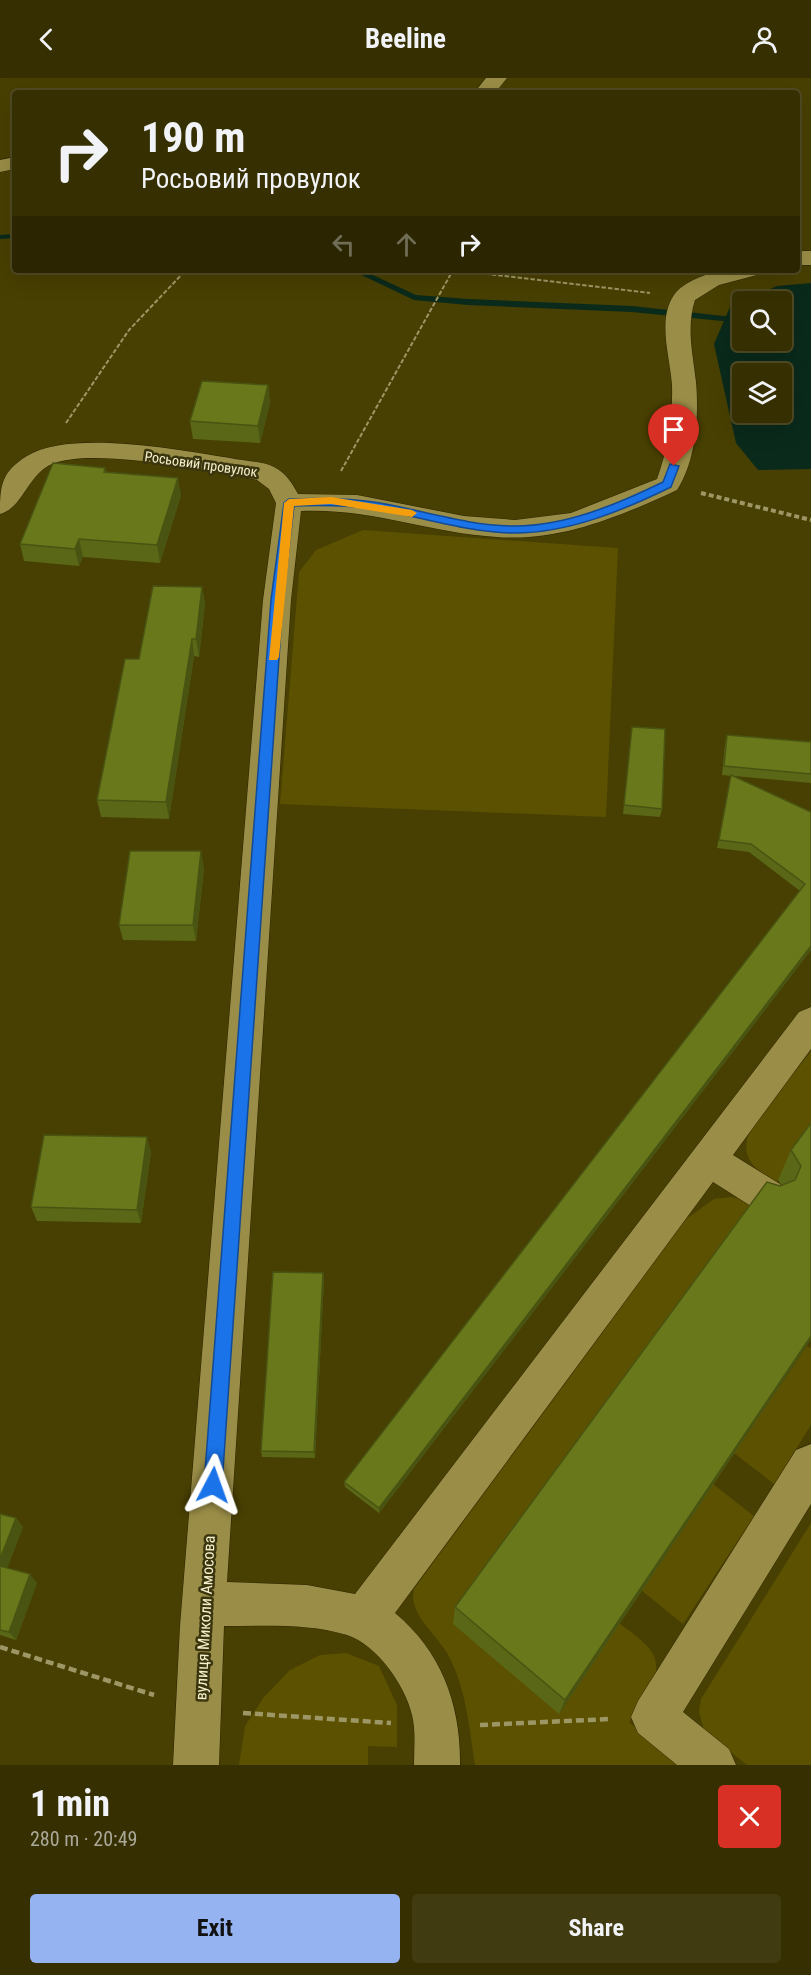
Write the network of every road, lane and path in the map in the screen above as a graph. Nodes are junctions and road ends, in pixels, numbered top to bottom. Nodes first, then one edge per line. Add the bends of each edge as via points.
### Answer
1 (497, 78) edge
2 (487, 90) edge
3 (183, 273) edge
4 (451, 273) edge
5 (472, 273) edge
6 (738, 273) edge
7 (681, 306) junction
8 (35, 463) junction
9 (668, 484) junction
10 (325, 501) junction
11 (289, 503) junction
12 (0, 505) edge
13 (811, 520) edge
14 (811, 1022) edge
15 (708, 1159) junction
16 (767, 1196) edge
17 (811, 1465) edge
18 (204, 1604) junction
19 (363, 1620) junction
20 (0, 1647) edge
21 (199, 1709) junction
22 (196, 1765) edge
23 (437, 1765) edge
24 (713, 1765) edge

1 - 2 street
3 - 8 path via 129,330
4 - 10 path
5 - 7 path
6 - 7 street via 711,280
7 - 9 street via 681,448
8 - 11 street, Росьовий провулок via 66,450 234,467 265,473 280,484
8 - 12 street
9 - 10 street via 567,523 515,530
9 - 13 path
10 - 11 street
11 - 18 street, вулиця Миколи Амосова via 277,600
14 - 15 street
15 - 16 street
15 - 19 street
17 - 24 street via 654,1717
18 - 19 street via 326,1610
18 - 21 street, вулиця Миколи Амосова
19 - 23 street via 394,1643 419,1673 438,1727
20 - 21 path
21 - 22 street, вулиця Миколи Амосова

